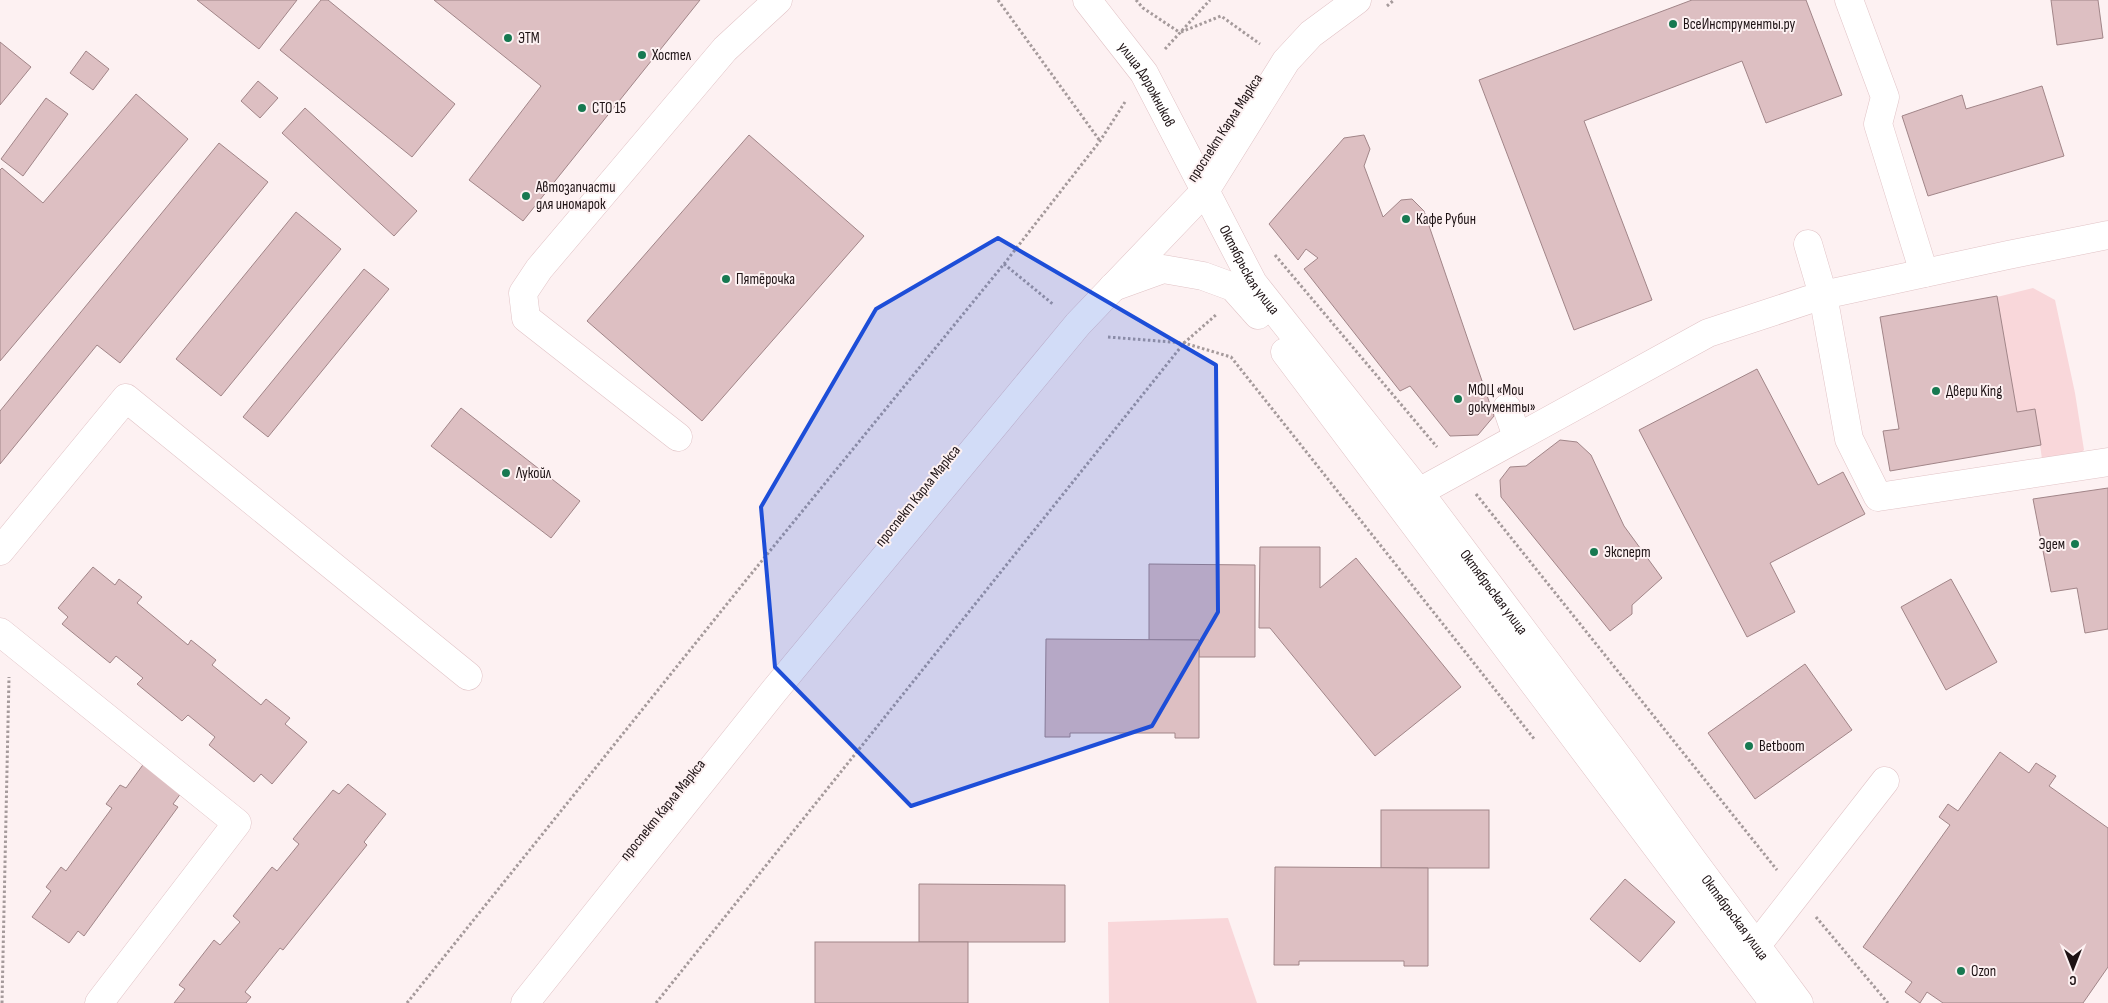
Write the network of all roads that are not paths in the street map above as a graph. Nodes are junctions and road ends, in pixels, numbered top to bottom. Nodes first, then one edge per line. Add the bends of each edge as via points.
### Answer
1 (778, 0) edge
2 (1087, 0) edge
3 (1336, 0) edge
4 (1357, 0) edge
5 (1849, 0) edge
6 (1201, 184) junction
7 (2108, 235) edge
8 (1808, 244) dead end
9 (1924, 273) junction
10 (1113, 287) junction
11 (1246, 288) junction
12 (1823, 295) junction
13 (1507, 408) dead end
14 (678, 437) dead end
15 (1517, 437) junction
16 (2108, 462) edge
17 (1419, 492) junction
18 (0, 550) edge
19 (5, 635) edge
20 (468, 676) dead end
21 (1885, 781) dead end
22 (1756, 944) junction
23 (99, 1003) edge
24 (509, 1003) edge
25 (525, 1003) edge
26 (1774, 1003) edge
27 (1799, 1003) edge

1 - 14 main road via 725,49 539,269 523,293 526,318
2 - 6 main road, улица Дорожников via 1144,73
3 - 6 main road, проспект Карла Маркса via 1274,54
4 - 6 main road via 1311,34 1286,61
5 - 9 main road via 1884,97 1878,124
6 - 10 main road
6 - 11 main road, Октябрьская улица
6 - 24 main road, проспект Карла Маркса via 1066,316
7 - 9 main road
8 - 12 main road
9 - 12 main road
10 - 11 main road via 1163,269
10 - 25 main road via 1078,324 786,676
11 - 17 main road, Октябрьская улица
11 - 26 main road
12 - 15 main road via 1708,334
12 - 16 main road via 1849,438 1878,497
13 - 15 main road
15 - 17 main road
17 - 22 main road, Октябрьская улица
18 - 20 main road via 126,398
19 - 23 main road via 237,823
21 - 22 main road
22 - 27 main road, Октябрьская улица

